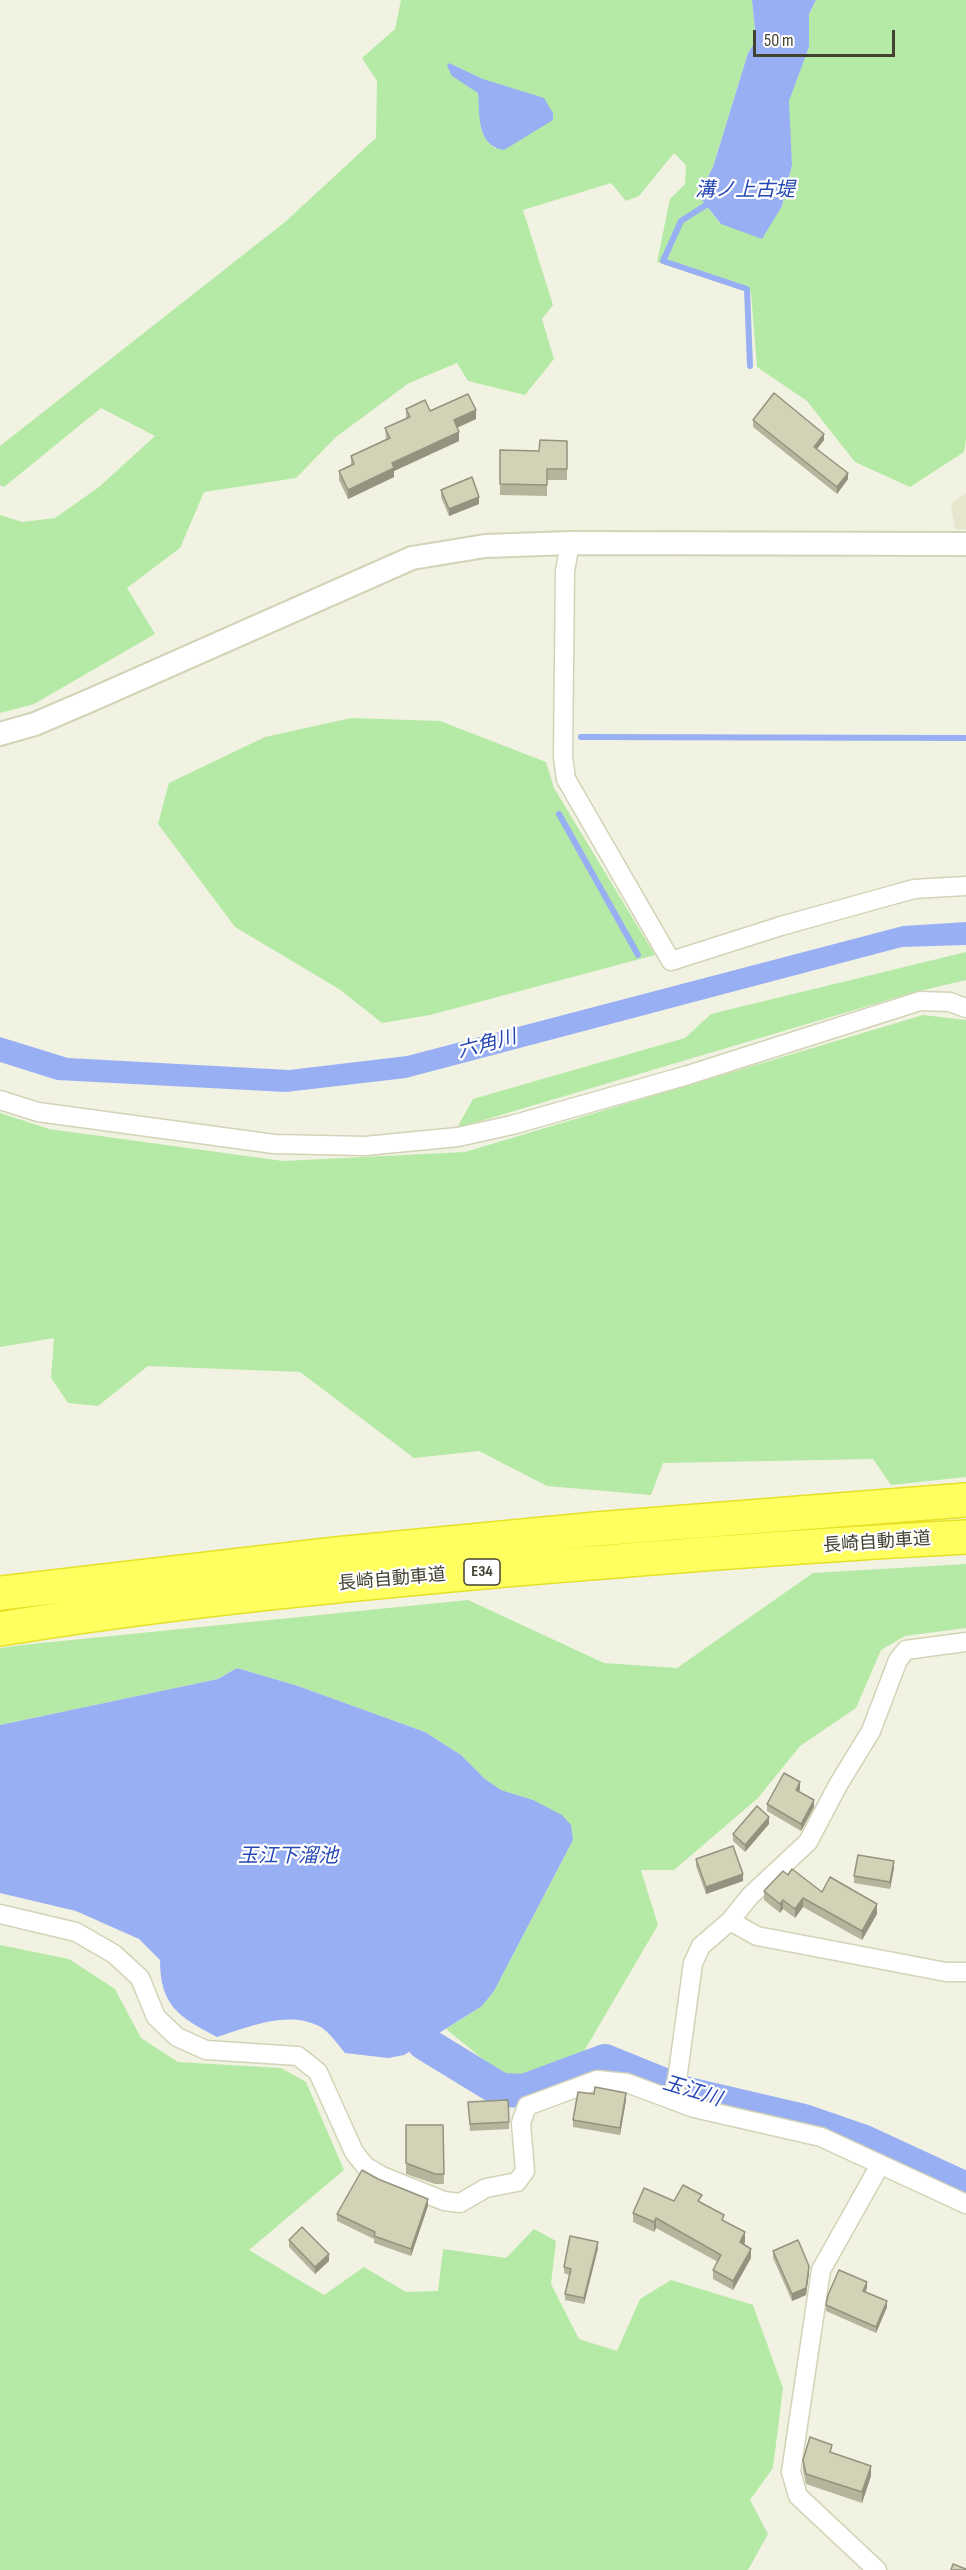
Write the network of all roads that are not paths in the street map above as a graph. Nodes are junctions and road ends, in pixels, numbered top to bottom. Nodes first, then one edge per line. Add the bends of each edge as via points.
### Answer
1 (570, 543) junction
2 (966, 544) edge
3 (0, 734) edge
4 (966, 886) edge
5 (966, 1008) edge
6 (0, 1100) edge
7 (966, 1500) edge
8 (966, 1537) edge
9 (0, 1593) edge
10 (0, 1629) edge
11 (966, 1642) edge
12 (0, 1914) edge
13 (730, 1921) junction
14 (966, 1972) edge
15 (672, 2099) junction
16 (880, 2165) junction
17 (966, 2204) edge
18 (878, 2570) edge

1 - 2 street
1 - 3 street via 485,546 412,558 35,724
1 - 4 street via 565,571 566,779 671,961 914,889
5 - 6 street via 950,1002 920,1001 512,1125 458,1137 365,1146 274,1144 38,1112
7 - 9 highway, 長崎自動車道 / E34 via 418,1546
8 - 10 highway, 長崎自動車道 / E34 via 598,1562 339,1585
11 - 13 street via 906,1650 898,1660 871,1731 808,1842 750,1896
12 - 15 street via 76,1932 114,1954 140,1978 156,2017 177,2037 206,2050 298,2056 318,2072 354,2152 365,2166 444,2201 460,2203 486,2188 517,2182 525,2171 521,2123 527,2106 597,2080 627,2083
13 - 14 street via 757,1936 946,1972
13 - 15 street via 701,1946 693,1963
15 - 16 street via 694,2108 821,2138
16 - 17 street
16 - 18 street via 821,2270 791,2472 798,2496

